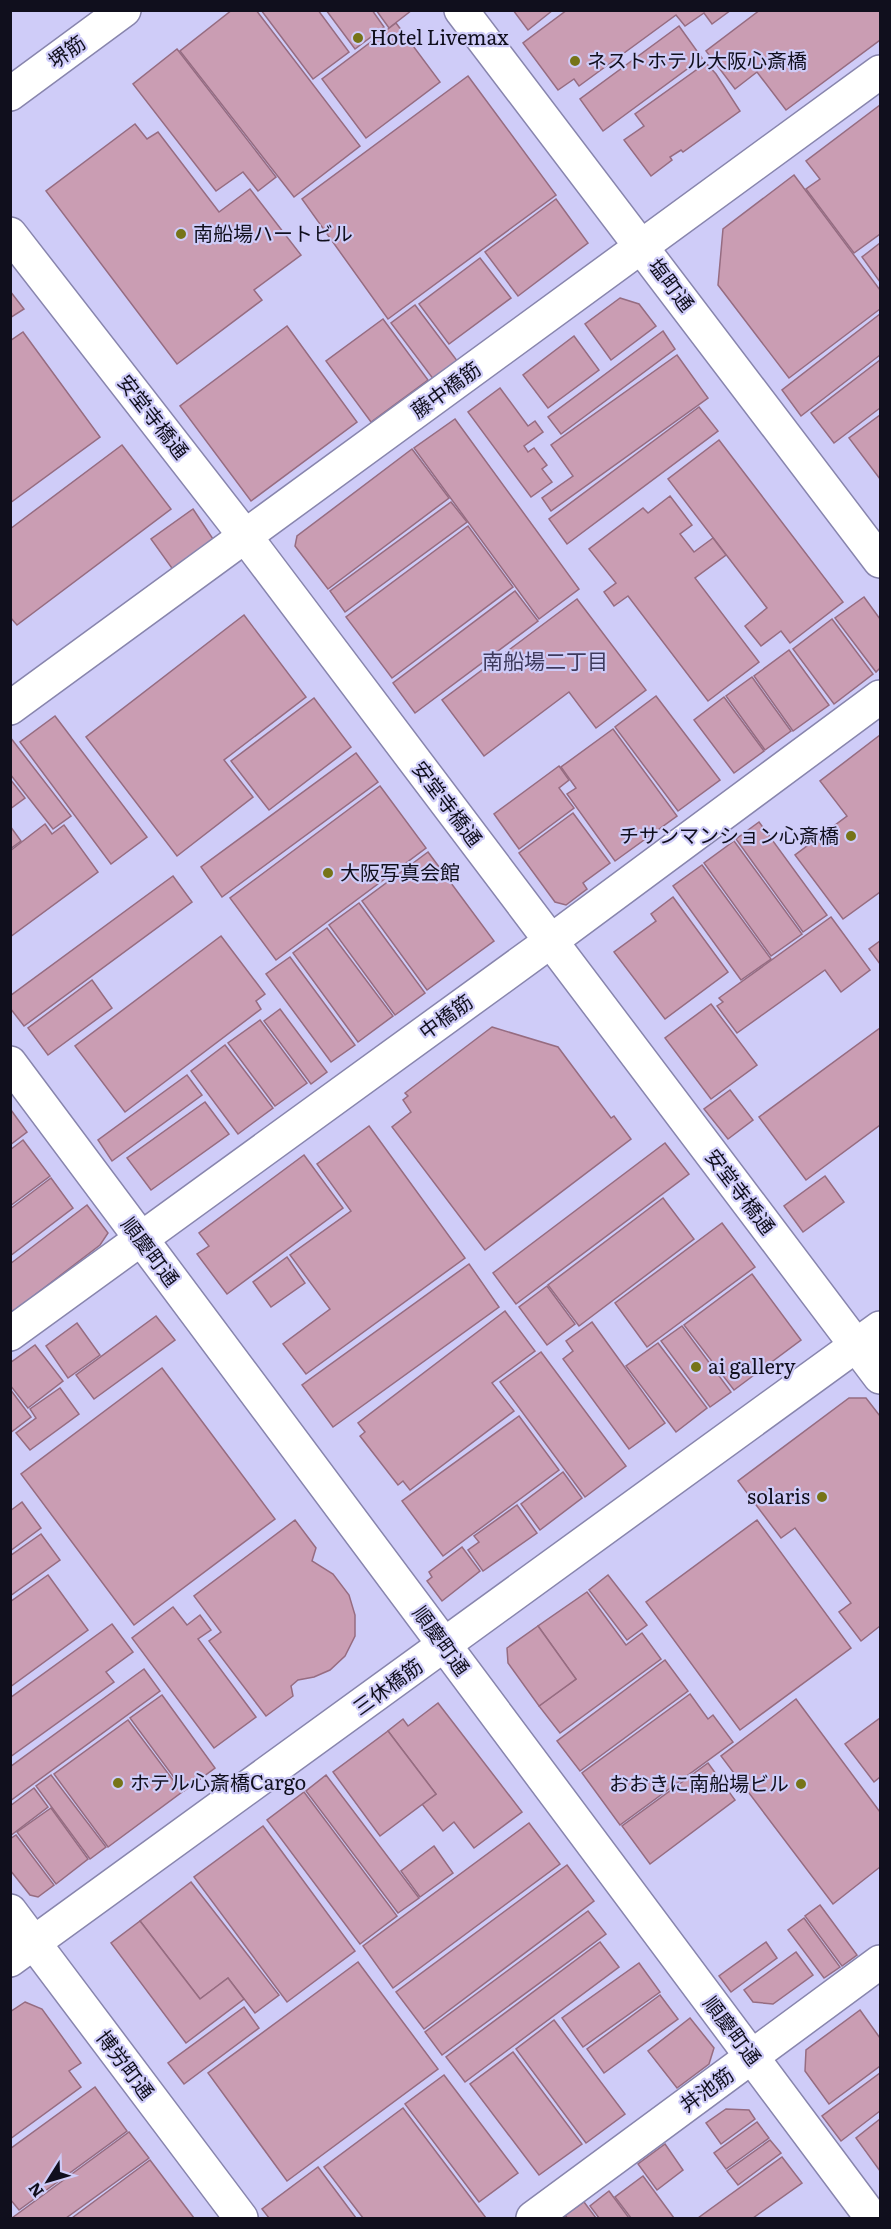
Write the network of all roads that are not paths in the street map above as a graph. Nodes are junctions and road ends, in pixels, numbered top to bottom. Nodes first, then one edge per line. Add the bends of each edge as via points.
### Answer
1 (124, 10) edge
2 (461, 10) edge
3 (880, 72) edge
4 (10, 94) edge
5 (10, 234) edge
6 (642, 247) junction
7 (245, 536) junction
8 (880, 561) edge
9 (880, 697) edge
10 (10, 708) edge
11 (551, 941) junction
12 (10, 1063) edge
13 (140, 1239) junction
14 (10, 1334) edge
15 (868, 1337) edge
16 (880, 1377) edge
17 (444, 1646) junction
18 (10, 1911) edge
19 (22, 1952) edge
20 (880, 1962) edge
21 (751, 2057) junction
22 (241, 2218) edge
23 (533, 2218) edge
24 (872, 2218) edge

1 - 4 street, 堺筋
2 - 6 street, 塩町通
3 - 6 street, 藤中橋筋
5 - 7 street, 安堂寺橋通
6 - 7 street, 藤中橋筋
6 - 8 street, 塩町通
7 - 10 street, 藤中橋筋
7 - 11 street, 安堂寺橋通
9 - 11 street, 中橋筋
11 - 13 street, 中橋筋
11 - 15 street, 安堂寺橋通
12 - 13 street, 順慶町通
13 - 14 street, 中橋筋
13 - 17 street, 順慶町通
15 - 16 street, 安堂寺橋通
15 - 17 street, 三休橋筋
17 - 19 street, 三休橋筋
17 - 21 street, 順慶町通
18 - 19 street, 博労町通
19 - 22 street, 博労町通
20 - 21 street, 丼池筋
21 - 23 street, 丼池筋
21 - 24 street, 順慶町通

